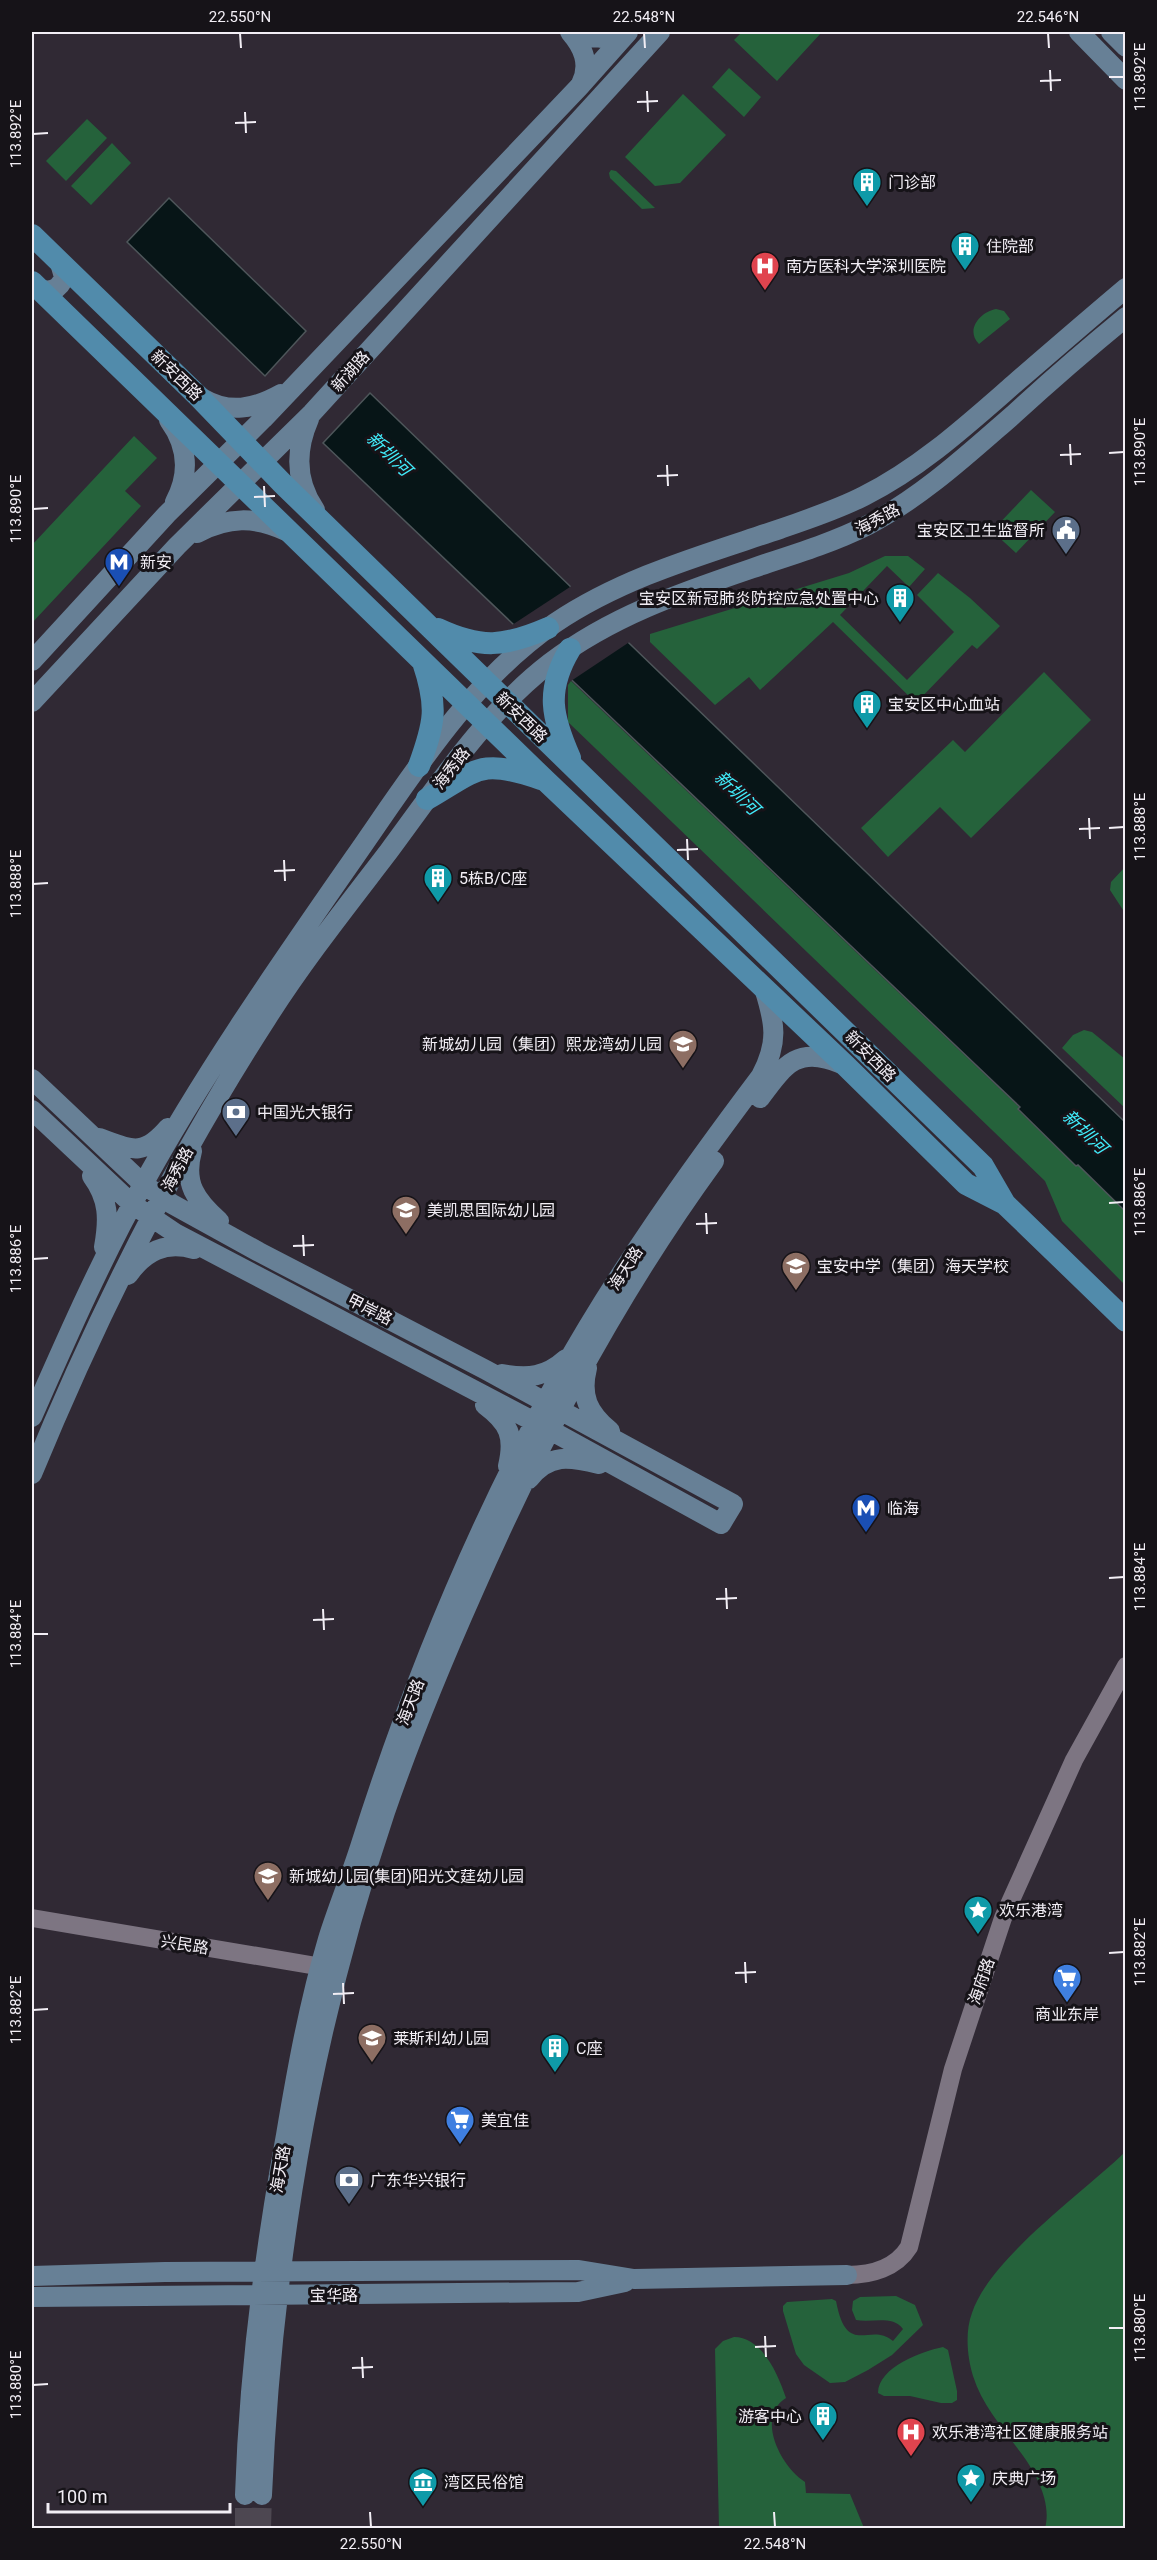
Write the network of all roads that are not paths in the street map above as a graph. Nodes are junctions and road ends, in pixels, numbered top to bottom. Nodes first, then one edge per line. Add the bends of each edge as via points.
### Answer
1 (571, 32) edge
2 (626, 32) edge
3 (660, 32) edge
4 (1079, 32) edge
5 (1111, 32) edge
6 (1125, 47) edge
7 (1125, 80) edge
8 (579, 87) junction
9 (32, 235) edge
10 (60, 263) junction
11 (35, 285) edge
12 (1125, 288) edge
13 (1125, 317) edge
14 (294, 386) junction
15 (198, 396) junction
16 (156, 404) junction
17 (312, 413) junction
18 (241, 440) junction
19 (262, 462) junction
20 (217, 463) junction
21 (239, 484) junction
22 (167, 513) junction
23 (323, 522) junction
24 (288, 532) junction
25 (177, 546) junction
26 (427, 624) junction
27 (548, 628) joint
28 (527, 640) junction
29 (570, 650) joint
30 (421, 657) junction
31 (32, 661) edge
32 (555, 666) junction
33 (486, 682) junction
34 (32, 702) edge
35 (506, 702) junction
36 (468, 704) junction
37 (487, 722) junction
38 (419, 766) junction
39 (575, 768) junction
40 (546, 781) junction
41 (427, 800) junction
42 (764, 988) junction
43 (846, 1066) junction
44 (32, 1079) edge
45 (190, 1103) junction
46 (32, 1110) edge
47 (200, 1126) junction
48 (90, 1135) junction
49 (960, 1144) junction
50 (75, 1152) junction
51 (943, 1161) junction
52 (143, 1184) junction
53 (162, 1197) junction
54 (132, 1204) junction
55 (1005, 1204) junction
56 (151, 1218) junction
57 (259, 1252) junction
58 (218, 1256) junction
59 (100, 1270) junction
60 (110, 1299) junction
61 (1125, 1321) edge
62 (597, 1341) junction
63 (574, 1351) junction
64 (486, 1370) junction
65 (444, 1374) junction
66 (553, 1407) junction
67 (32, 1417) edge
68 (543, 1426) junction
69 (630, 1448) junction
70 (622, 1469) junction
71 (32, 1474) edge
72 (507, 1494) junction
73 (1125, 1665) edge
74 (32, 1918) edge
75 (330, 1968) junction
76 (273, 2272) junction
77 (32, 2276) edge
78 (847, 2276) joint
79 (634, 2279) junction
80 (270, 2295) junction
81 (32, 2297) edge
82 (254, 2495) tunnel mouth

1 - 2 main road via 597,38
1 - 8 main road via 582,47 586,62
2 - 8 main road, 新湖路
3 - 17 main road, 新湖路
4 - 7 main road
5 - 6 main road
8 - 14 main road, 新湖路
9 - 10 main road, 新安西路
10 - 11 main road via 64,277 59,287 49,291
10 - 15 main road, 新安西路
11 - 16 main road, 新安西路
12 - 27 main road, 海秀路 via 969,424 886,484 819,515 666,567 606,592
13 - 29 main road, 海秀路 via 950,471 901,506 826,544 628,615
14 - 15 main road via 268,401 242,408 220,407
14 - 18 main road, 新湖路
15 - 18 main road, 新安西路
16 - 20 main road, 新安西路
16 - 22 main road via 176,429 185,453 182,487
17 - 19 main road, 新湖路
17 - 23 main road via 300,443 298,468 304,492
18 - 19 main road, 新安西路
18 - 20 main road, 新湖路
19 - 21 main road, 新湖路
19 - 23 main road, 新安西路
20 - 21 main road, 新安西路
20 - 22 main road, 新湖路
21 - 24 main road, 新安西路
21 - 25 main road, 新湖路
22 - 31 main road, 新湖路
23 - 26 main road, 新安西路
24 - 25 main road via 267,523 236,519 210,526
24 - 30 main road, 新安西路
25 - 34 main road, 新湖路
26 - 28 main road via 480,644
26 - 33 main road, 新安西路
27 - 28 main road
28 - 33 main road, 海秀路
29 - 32 main road
30 - 36 main road, 新安西路
30 - 38 main road via 434,715
32 - 35 main road, 海秀路
32 - 39 main road via 553,714
33 - 35 main road, 新安西路
33 - 36 main road, 海秀路
35 - 37 main road, 海秀路
35 - 39 main road, 新安西路
36 - 37 main road, 新安西路
36 - 38 main road, 海秀路
37 - 40 main road, 新安西路
37 - 41 main road, 海秀路
38 - 45 main road, 海秀路 via 252,1006
39 - 49 main road, 新安西路
40 - 41 main road via 515,770 488,768 463,776
40 - 42 main road, 新安西路
41 - 47 main road, 海秀路 via 268,1016
42 - 43 main road, 新安西路
42 - 63 main road, 海天路 via 774,1022 775,1039 769,1061 638,1247
43 - 51 main road, 新安西路
43 - 62 main road, 海天路 via 808,1056 784,1067 698,1183
44 - 48 main road, 甲岸路
45 - 48 main road via 158,1140 146,1147 123,1147
45 - 52 main road, 海秀路
46 - 50 main road, 甲岸路
47 - 53 main road, 海秀路
47 - 57 main road via 188,1169 194,1196
48 - 52 main road, 甲岸路
49 - 51 main road
49 - 55 main road, 新安西路 via 983,1166
50 - 54 main road, 甲岸路
50 - 59 main road via 97,1183 108,1210
51 - 55 main road, 新安西路 via 966,1184
52 - 53 main road, 甲岸路
52 - 54 main road, 海秀路
53 - 56 main road, 海秀路
53 - 57 main road, 甲岸路
54 - 56 main road, 甲岸路
54 - 59 main road, 海秀路
55 - 61 main road, 新安西路
56 - 58 main road, 甲岸路
56 - 60 main road, 海秀路
57 - 64 main road, 甲岸路
58 - 60 main road via 176,1245 156,1249 130,1272
58 - 65 main road, 甲岸路
59 - 67 main road, 海秀路
60 - 71 main road, 海秀路
62 - 66 main road, 海天路
62 - 69 main road via 586,1369 585,1400 599,1422
63 - 64 main road via 553,1370 541,1375 516,1377
63 - 66 main road, 海天路
64 - 66 main road, 甲岸路
65 - 68 main road, 甲岸路
65 - 72 main road via 496,1413 510,1433
66 - 68 main road, 海天路
66 - 69 main road, 甲岸路
68 - 70 main road, 甲岸路
68 - 72 main road, 海天路
69 - 70 main road, 甲岸路 via 733,1504 721,1524
70 - 72 main road via 563,1458 538,1467
72 - 75 main road, 海天路 via 438,1629 406,1709 328,1940
73 - 78 street, 海府路 via 1074,1760 1003,1918 953,2069 909,2247 889,2266
74 - 75 street, 兴民路
75 - 76 main road, 海天路 via 289,2116
76 - 77 main road, 宝华路
76 - 79 main road, 宝华路 via 579,2270
76 - 80 main road, 海天路
78 - 79 main road, 宝华路
79 - 80 main road, 宝华路 via 578,2292
80 - 81 main road, 宝华路
80 - 82 main road, 海天路 via 249,2398

